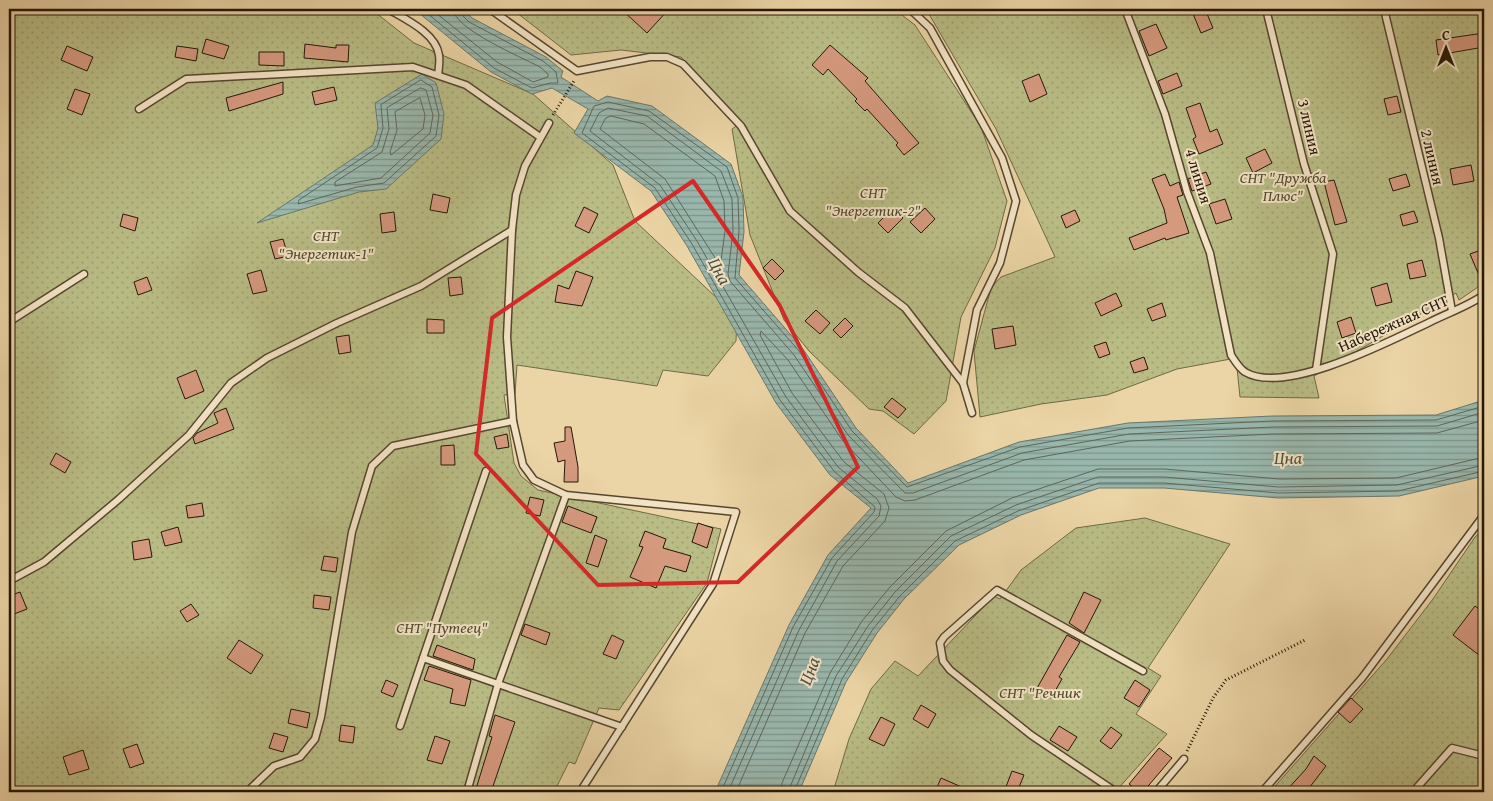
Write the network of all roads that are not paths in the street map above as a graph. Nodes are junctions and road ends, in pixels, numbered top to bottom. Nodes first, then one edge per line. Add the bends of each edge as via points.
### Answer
1 (388, 9) edge
2 (490, 9) edge
3 (910, 9) edge
4 (1125, 9) edge
5 (1266, 9) edge
6 (1384, 9) edge
7 (438, 75) junction
8 (139, 109) dead end
9 (549, 123) road end
10 (540, 136) junction
11 (512, 230) junction
12 (84, 274) dead end
13 (1484, 294) edge
14 (1452, 311) junction
15 (9, 322) edge
16 (1231, 355) joint
17 (1316, 370) junction
18 (963, 383) junction
19 (972, 413) dead end
20 (513, 421) junction
21 (486, 471) dead end
22 (566, 495) junction
23 (1484, 515) edge
24 (9, 581) edge
25 (423, 658) junction
26 (1143, 671) dead end
27 (498, 684) junction
28 (400, 726) dead end
29 (622, 727) junction
30 (1484, 756) edge
31 (1184, 759) road end
32 (247, 792) edge
33 (468, 792) edge
34 (580, 792) edge
35 (1116, 792) edge
36 (1156, 792) edge
37 (1262, 792) edge
38 (1413, 792) edge

1 - 7 lane via 423,31 433,42 439,54
2 - 18 lane via 576,71 650,57 667,57 683,64 741,126 790,211 858,272 905,308
3 - 18 lane via 930,28 1002,158 1016,201 1000,263 978,310
4 - 16 lane, 4 линия via 1165,114 1187,192 1210,253
5 - 17 lane, 3 линия via 1304,164 1332,254
6 - 14 lane, 2 линия via 1439,238
7 - 8 lane via 413,67 186,79
7 - 10 lane via 466,85
9 - 10 lane
10 - 11 lane via 522,173
11 - 20 lane via 506,336
11 - 24 lane via 421,286 336,323 268,358 231,382 189,435 119,499 44,562
12 - 15 lane
13 - 14 lane, Набережная СНТ
14 - 17 lane, Набережная СНТ via 1360,356
16 - 17 lane, Набережная СНТ via 1246,373 1270,378
18 - 19 lane
20 - 22 lane via 526,471 541,484
20 - 32 lane via 392,446 372,466 352,532 315,739 300,757 274,766
21 - 25 lane
22 - 27 lane
22 - 29 lane via 736,512 714,584
23 - 37 lane via 1362,678
25 - 27 lane
25 - 28 lane
26 - 35 lane via 997,590 940,643 943,661 950,670 1031,735
27 - 29 lane
27 - 33 lane
29 - 34 lane
30 - 38 lane via 1452,748
31 - 36 lane

